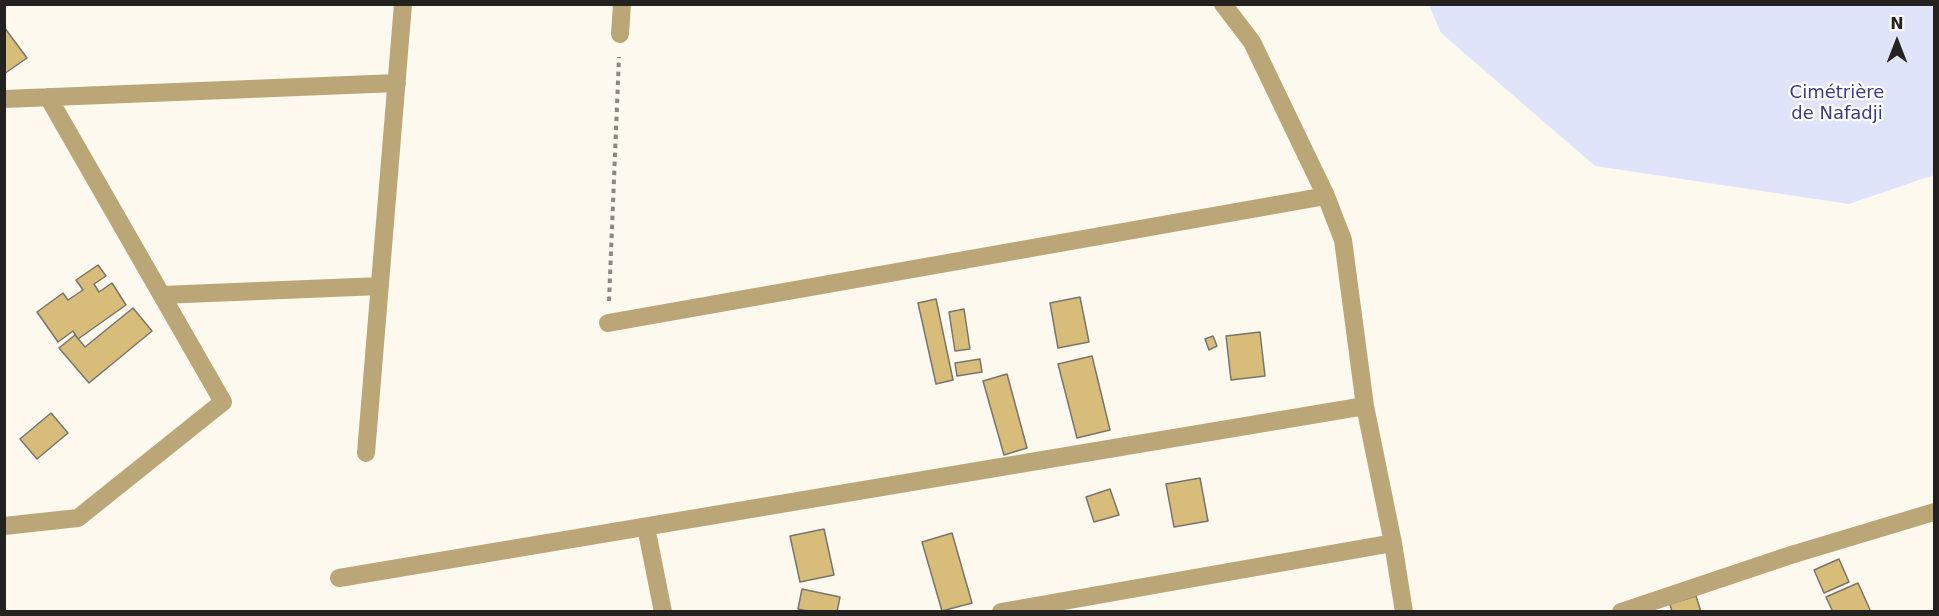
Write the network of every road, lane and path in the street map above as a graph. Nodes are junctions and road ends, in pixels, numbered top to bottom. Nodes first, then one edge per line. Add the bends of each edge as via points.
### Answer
1 (403, 4) edge
2 (622, 4) edge
3 (1222, 4) edge
4 (620, 34) joint
5 (397, 83) junction
6 (48, 98) junction
7 (4, 99) edge
8 (1326, 196) junction
9 (380, 286) junction
10 (162, 295) junction
11 (608, 322) joint
12 (1365, 406) junction
13 (366, 453) dead end
14 (1935, 512) edge
15 (4, 526) edge
16 (646, 527) junction
17 (1393, 543) junction
18 (339, 578) dead end
19 (663, 612) edge
20 (1001, 612) edge
21 (1404, 612) edge
22 (1621, 612) edge

1 - 5 street
2 - 4 street
3 - 8 street via 1252,42
4 - 11 path
5 - 6 street
5 - 9 street
6 - 7 street
6 - 10 street
8 - 11 street
8 - 12 street via 1343,240
9 - 10 street
9 - 13 street
10 - 15 street via 223,402 78,518
12 - 16 street
12 - 17 street
14 - 22 street
16 - 18 street
16 - 19 street
17 - 20 street
17 - 21 street

